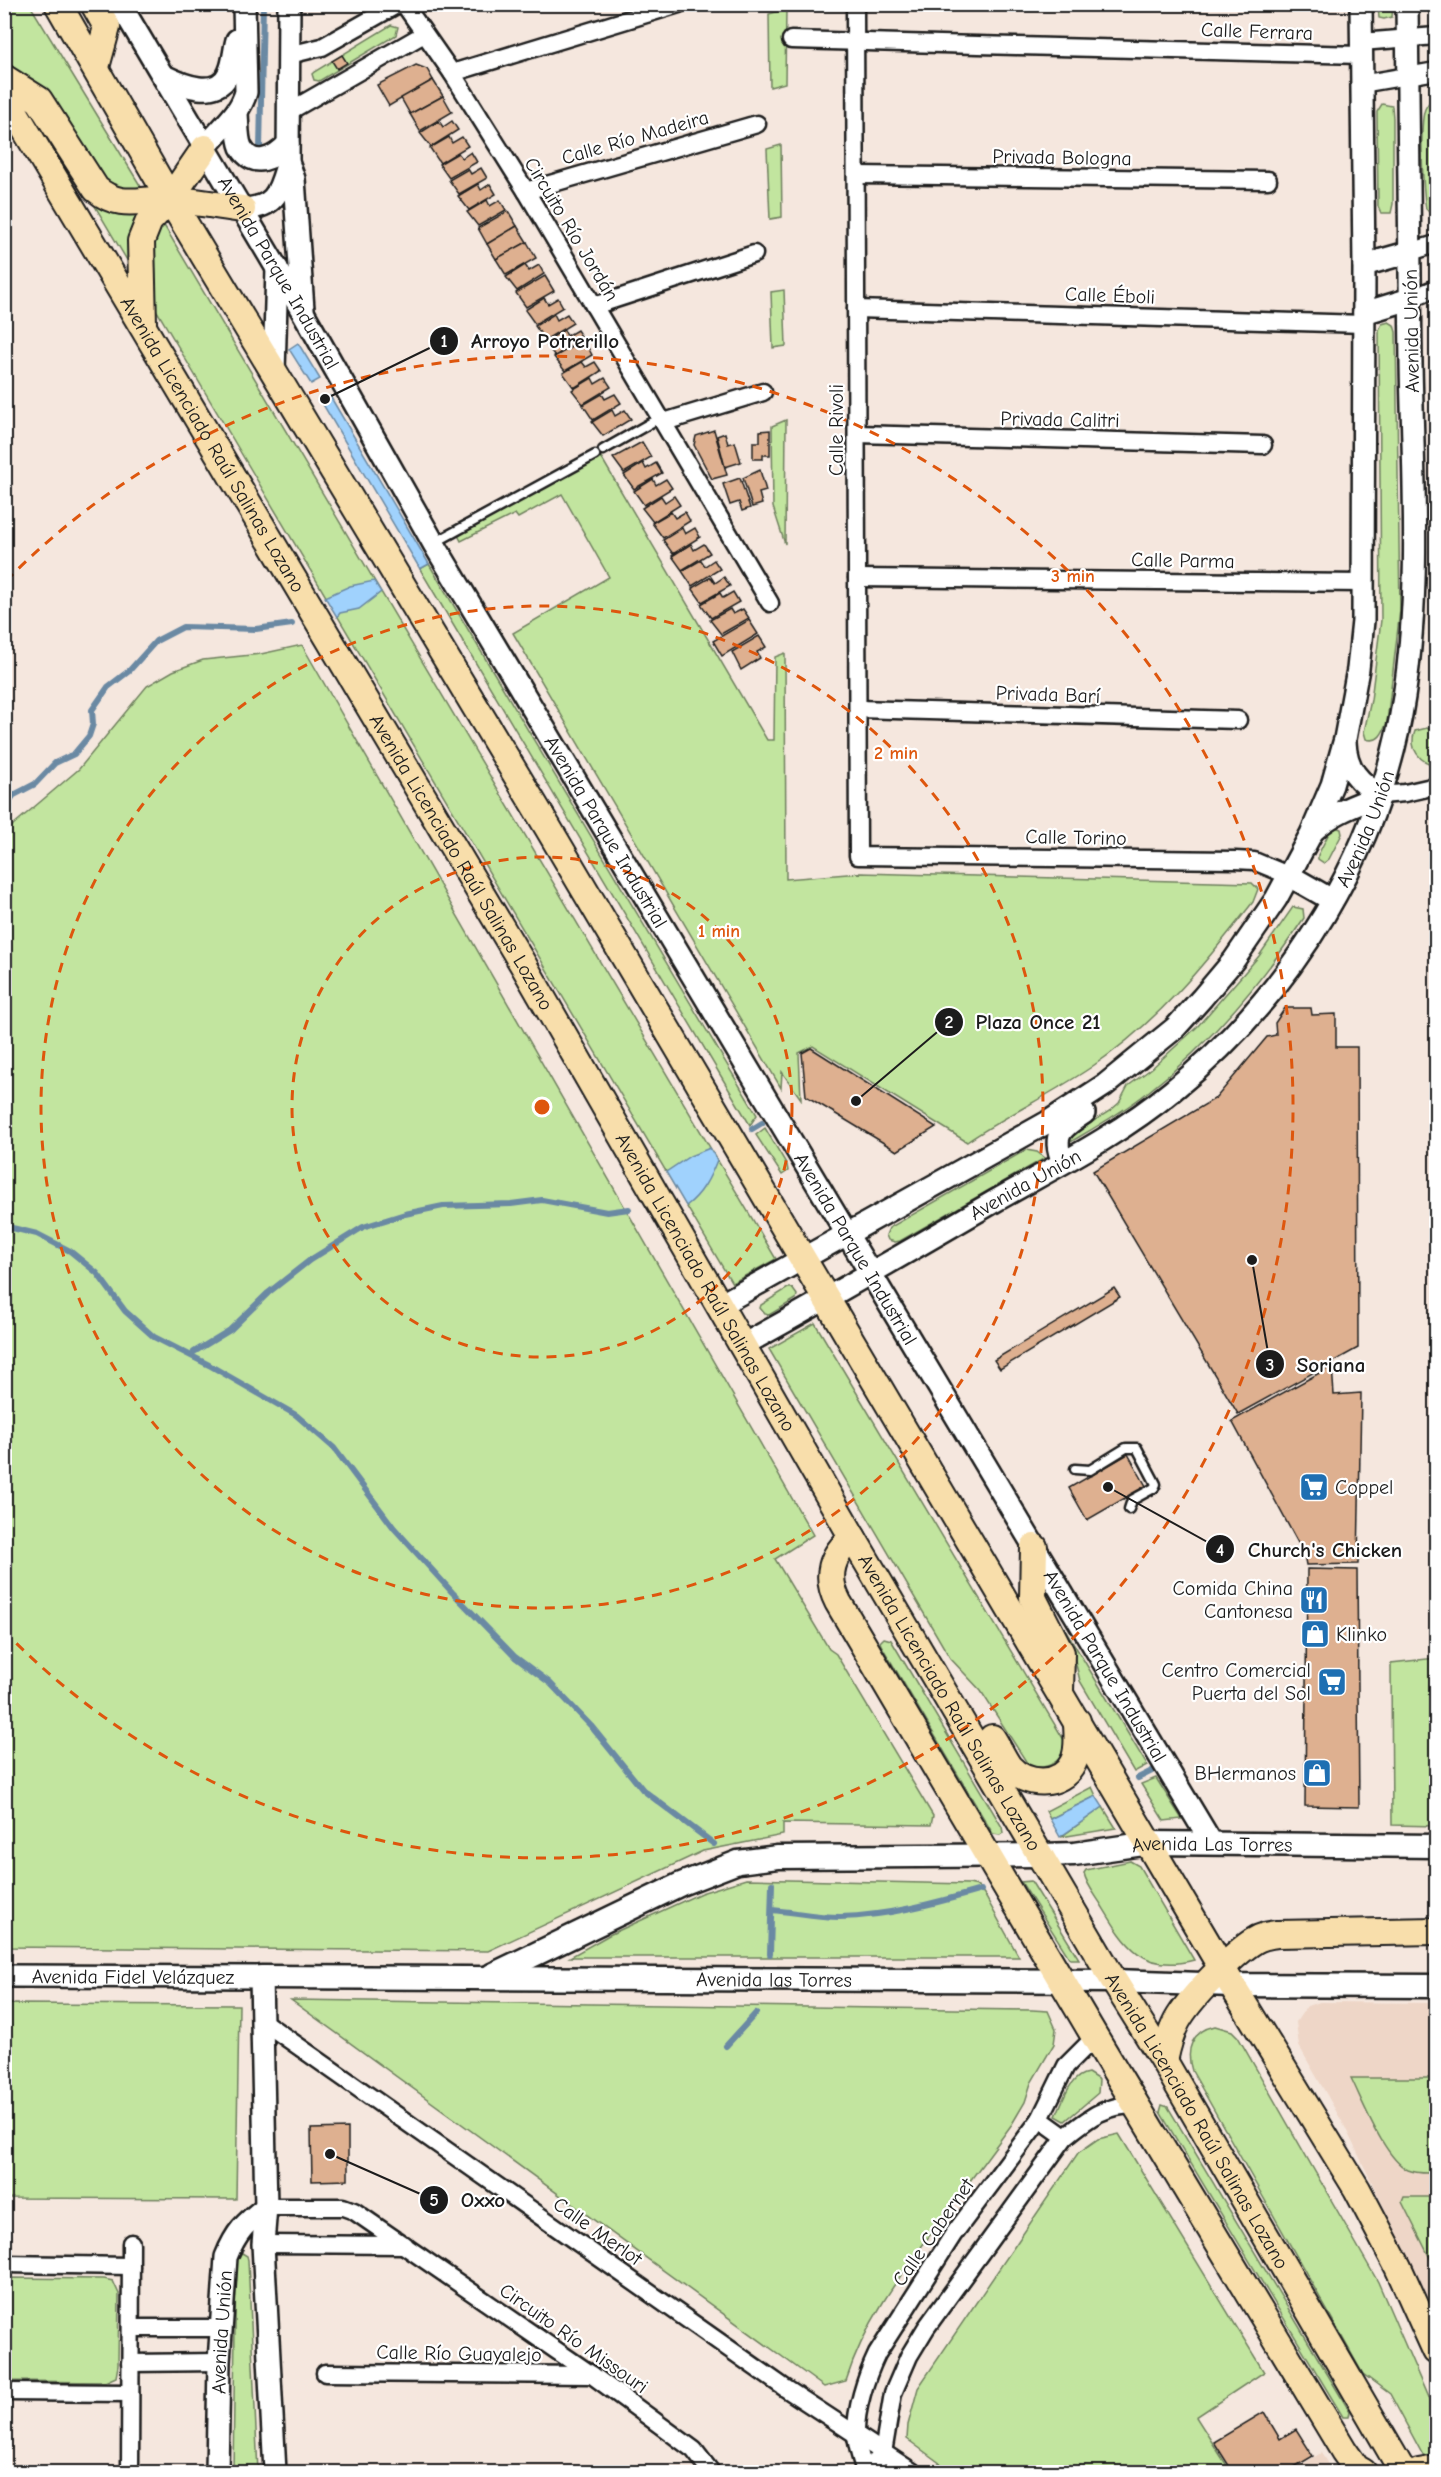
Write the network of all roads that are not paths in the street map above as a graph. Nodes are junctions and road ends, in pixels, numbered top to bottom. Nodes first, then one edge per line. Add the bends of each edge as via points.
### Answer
1 (58, 4) edge
2 (94, 4) edge
3 (120, 4) edge
4 (244, 4) edge
5 (289, 4) edge
6 (398, 4) edge
7 (404, 4) edge
8 (679, 4) edge
9 (855, 4) edge
10 (1361, 4) edge
11 (1407, 4) edge
12 (244, 26) junction
13 (424, 34) junction
14 (1437, 36) edge
15 (1408, 39) junction
16 (792, 40) dead end
17 (855, 41) junction
18 (1361, 49) junction
19 (289, 55) junction
20 (96, 67) junction
21 (1437, 72) edge
22 (452, 73) junction
23 (164, 76) junction
24 (1408, 77) junction
25 (4, 78) edge
26 (1361, 84) junction
27 (4, 94) edge
28 (288, 112) junction
29 (237, 114) junction
30 (756, 124) dead end
31 (205, 148) junction
32 (288, 153) junction
33 (856, 175) junction
34 (1268, 180) dead end
35 (526, 191) junction
36 (170, 199) junction
37 (242, 208) junction
38 (1437, 244) edge
39 (1410, 252) junction
40 (754, 254) dead end
41 (1364, 265) junction
42 (277, 268) junction
43 (1437, 288) edge
44 (1410, 299) junction
45 (594, 306) junction
46 (856, 309) junction
47 (304, 314) junction
48 (1364, 318) junction
49 (144, 329) junction
50 (274, 372) junction
51 (764, 392) dead end
52 (663, 420) junction
53 (857, 434) junction
54 (1263, 445) dead end
55 (603, 450) dead end
56 (595, 455) dead end
57 (434, 544) junction
58 (857, 578) junction
59 (1364, 584) junction
60 (770, 603) dead end
61 (858, 709) junction
62 (1238, 720) dead end
63 (1345, 740) junction
64 (1437, 786) edge
65 (1381, 795) junction
66 (1311, 834) junction
67 (858, 856) joint
68 (1290, 876) junction
69 (1332, 900) junction
70 (1105, 1085) junction
71 (1005, 1146) junction
72 (1063, 1162) junction
73 (847, 1235) junction
74 (805, 1259) junction
75 (870, 1273) junction
76 (828, 1298) junction
77 (718, 1306) junction
78 (741, 1346) junction
79 (1075, 1469) dead end
80 (1129, 1509) dead end
81 (853, 1538) junction
82 (1034, 1547) junction
83 (923, 1656) junction
84 (1060, 1691) junction
85 (1077, 1720) junction
86 (1211, 1842) junction
87 (1150, 1843) junction
88 (1437, 1846) edge
89 (1042, 1855) junction
90 (987, 1856) junction
91 (1437, 1931) edge
92 (1225, 1973) junction
93 (4, 1976) edge
94 (261, 1977) junction
95 (487, 1978) junction
96 (1062, 1981) junction
97 (1114, 1981) junction
98 (1259, 1985) junction
99 (1437, 1986) edge
100 (261, 2020) junction
101 (1095, 2037) junction
102 (1164, 2061) junction
103 (1136, 2105) junction
104 (1040, 2119) junction
105 (1065, 2137) junction
106 (266, 2207) junction
107 (131, 2243) dead end
108 (263, 2244) junction
109 (406, 2245) junction
110 (4, 2264) edge
111 (131, 2266) junction
112 (131, 2328) junction
113 (221, 2328) junction
114 (1437, 2351) edge
115 (219, 2362) junction
116 (130, 2363) junction
117 (325, 2373) dead end
118 (592, 2376) junction
119 (4, 2392) edge
120 (130, 2393) junction
121 (856, 2436) junction
122 (883, 2452) junction
123 (1437, 2469) edge
124 (1359, 2471) edge
125 (130, 2472) edge
126 (217, 2472) edge
127 (275, 2472) edge
128 (711, 2472) edge
129 (866, 2472) edge
130 (913, 2472) edge
131 (1404, 2472) edge
132 (1419, 2472) edge

1 - 20 main road
2 - 20 main road via 107,27
3 - 23 street, Avenida Parque Industrial
4 - 12 street
5 - 19 street
6 - 19 street via 322,47
7 - 13 street, Circuito Río Jordán
8 - 22 street
9 - 17 street, Calle Rivoli
10 - 18 street
11 - 15 street, Avenida Unión
12 - 23 street via 236,41 230,72 218,83 203,89
12 - 29 street via 246,92
13 - 22 street, Circuito Río Jordán
13 - 28 street
14 - 15 street, Calle Ferrara
15 - 18 street, Calle Ferrara
15 - 24 street, Avenida Unión
16 - 17 street, Calle Ferrara
17 - 18 street, Calle Ferrara
17 - 33 street, Calle Rivoli
18 - 26 street
19 - 28 street
20 - 36 main road
21 - 24 street
22 - 35 street, Circuito Río Jordán
23 - 31 street, Avenida Parque Industrial
24 - 26 street
24 - 39 street, Avenida Unión
25 - 36 main road via 39,100 96,189 105,196 134,203
26 - 41 street
27 - 49 main road, Avenida Licenciado Raúl Salinas Lozano
28 - 32 street
29 - 31 street
29 - 32 street via 241,146 248,156 269,159
30 - 35 street, Calle Río Madeira
31 - 36 main road
31 - 37 street, Avenida Parque Industrial
32 - 37 street via 273,200
32 - 47 street via 294,179
33 - 34 street, Privada Bologna
33 - 46 street, Calle Rivoli
35 - 45 street, Circuito Río Jordán
36 - 37 main road
36 - 49 main road via 149,221 141,241
36 - 50 main road
37 - 42 street, Avenida Parque Industrial
38 - 39 street
39 - 41 street
39 - 44 street, Avenida Unión
40 - 45 street
41 - 48 street
42 - 47 street, Avenida Parque Industrial
42 - 50 street
43 - 44 street
44 - 48 street
44 - 65 street, Avenida Unión via 1414,495 1411,628 1405,695
45 - 52 street, Circuito Río Jordán
46 - 48 street, Calle Éboli
46 - 53 street, Calle Rivoli
47 - 57 street, Avenida Parque Industrial
48 - 59 street
49 - 77 main road, Avenida Licenciado Raúl Salinas Lozano via 524,966
50 - 74 main road
51 - 52 street
52 - 55 lane
52 - 60 street, Circuito Río Jordán
53 - 54 street, Privada Calitri
53 - 58 street, Calle Rivoli
56 - 57 lane
57 - 73 street, Avenida Parque Industrial
58 - 59 street, Calle Parma
58 - 61 street, Calle Rivoli
59 - 63 street via 1362,645
61 - 62 street, Privada Barí
61 - 67 street, Calle Rivoli
63 - 65 street via 1352,772
63 - 66 street via 1332,785
64 - 65 street
65 - 66 street via 1337,812
65 - 69 street, Avenida Unión
66 - 68 street
67 - 68 street, Calle Torino via 1235,860 1254,861
68 - 69 street
68 - 70 street via 1258,928 1202,998 1157,1044
69 - 72 street, Avenida Unión via 1286,972 1199,1067 1170,1093
70 - 71 street
70 - 72 street via 1088,1110 1065,1125 1059,1134 1058,1151
71 - 72 street via 1033,1144
71 - 73 street
72 - 75 street, Avenida Unión
73 - 74 street
73 - 75 street, Avenida Parque Industrial
74 - 76 main road
74 - 77 street
75 - 76 street, Avenida Unión
75 - 82 street, Avenida Parque Industrial
76 - 78 street, Avenida Unión
76 - 84 main road
77 - 78 main road, Avenida Licenciado Raúl Salinas Lozano
78 - 81 main road, Avenida Licenciado Raúl Salinas Lozano
79 - 80 lane via 1090,1470 1123,1450 1137,1448 1156,1484 1132,1500
81 - 83 main road, Avenida Licenciado Raúl Salinas Lozano
81 - 90 main road via 838,1552 832,1567 834,1595
82 - 84 main road via 1033,1598 1060,1653
82 - 86 street, Avenida Parque Industrial
83 - 85 main road via 952,1681 1010,1767 1021,1776 1045,1782 1066,1772 1078,1744
83 - 89 main road, Avenida Licenciado Raúl Salinas Lozano
84 - 85 main road
85 - 87 main road
86 - 87 main road, Avenida Las Torres
86 - 88 main road, Avenida Las Torres
87 - 89 main road, Avenida Las Torres
87 - 92 main road
89 - 90 main road, Avenida Las Torres
89 - 97 main road, Avenida Licenciado Raúl Salinas Lozano
90 - 95 main road, Avenida las Torres via 778,1857 738,1862 681,1884
90 - 96 main road
91 - 92 main road via 1276,1934 1255,1941
92 - 97 main road
92 - 98 main road
92 - 98 main road via 1242,1966
92 - 102 main road via 1179,2019
92 - 114 main road via 1357,2189
93 - 94 street, Avenida Fidel Velázquez
94 - 95 main road, Avenida las Torres
94 - 100 street, Avenida Unión
95 - 96 main road, Avenida las Torres
96 - 97 main road
96 - 101 main road
97 - 102 main road, Avenida Licenciado Raúl Salinas Lozano
98 - 99 main road
100 - 106 street, Avenida Unión
100 - 121 street, Calle Merlot
101 - 103 main road
101 - 104 street, Calle Cabernet via 1066,2066
102 - 131 main road, Avenida Licenciado Raúl Salinas Lozano
103 - 105 street, Calle Cabernet via 1105,2109
103 - 124 main road
104 - 105 street
104 - 121 street, Calle Cabernet via 953,2235 886,2338 869,2370
105 - 122 street, Calle Cabernet via 909,2356 892,2393
106 - 108 street, Avenida Unión
106 - 109 street, Circuito Río Missouri via 349,2208
106 - 113 street, Avenida Unión via 244,2223 226,2257
107 - 111 street
108 - 109 street
108 - 127 street, Avenida Unión
109 - 118 street, Circuito Río Missouri
110 - 111 street
111 - 112 street
112 - 113 street
112 - 116 street
113 - 115 street, Avenida Unión
115 - 116 street
115 - 126 street, Avenida Unión
116 - 120 street
117 - 118 street, Calle Río Guayalejo
118 - 128 street, Circuito Río Missouri via 694,2450
119 - 120 street
120 - 125 street
121 - 122 street, Calle Merlot
121 - 129 street, Calle Cabernet
122 - 129 street, Calle Cabernet
122 - 130 street, Calle Merlot
123 - 132 main road

